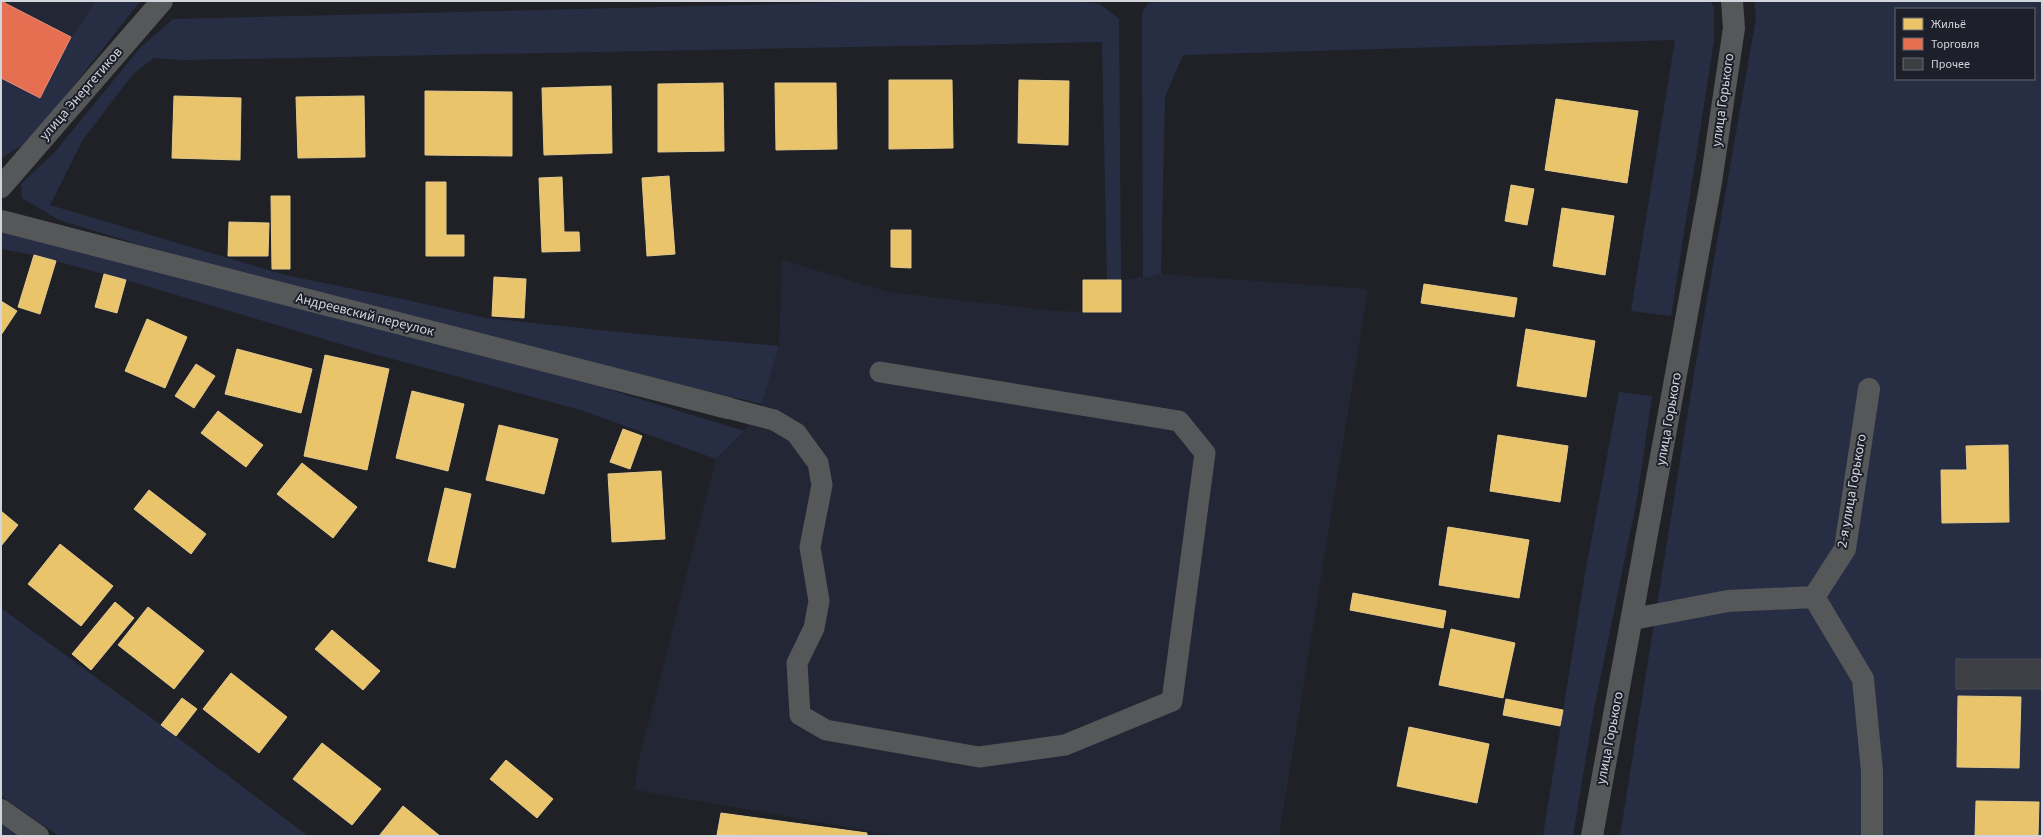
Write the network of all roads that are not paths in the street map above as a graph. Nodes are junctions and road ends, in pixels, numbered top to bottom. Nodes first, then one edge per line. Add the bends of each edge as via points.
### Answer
1 (162, 1) edge
2 (1732, 1) edge
3 (1, 188) edge
4 (1, 221) edge
5 (880, 372) dead end
6 (1869, 389) dead end
7 (728, 408) joint
8 (1814, 597) junction
9 (1633, 620) junction
10 (1, 810) edge
11 (38, 836) edge
12 (1592, 836) edge
13 (1872, 836) edge

1 - 3 street, улица Энергетиков
2 - 9 street, улица Горького via 1734,28 1711,182
4 - 7 street, Андреевский переулок
5 - 7 lane via 1179,421 1204,453 1172,701 1065,745 979,757 826,730 800,715 797,663 814,628 819,601 810,547 822,485 818,463 796,433 774,420
6 - 8 street, 2-я улица Горького via 1845,549
8 - 9 street via 1728,601
8 - 13 street via 1863,680 1872,771
9 - 12 street, улица Горького
10 - 11 street

